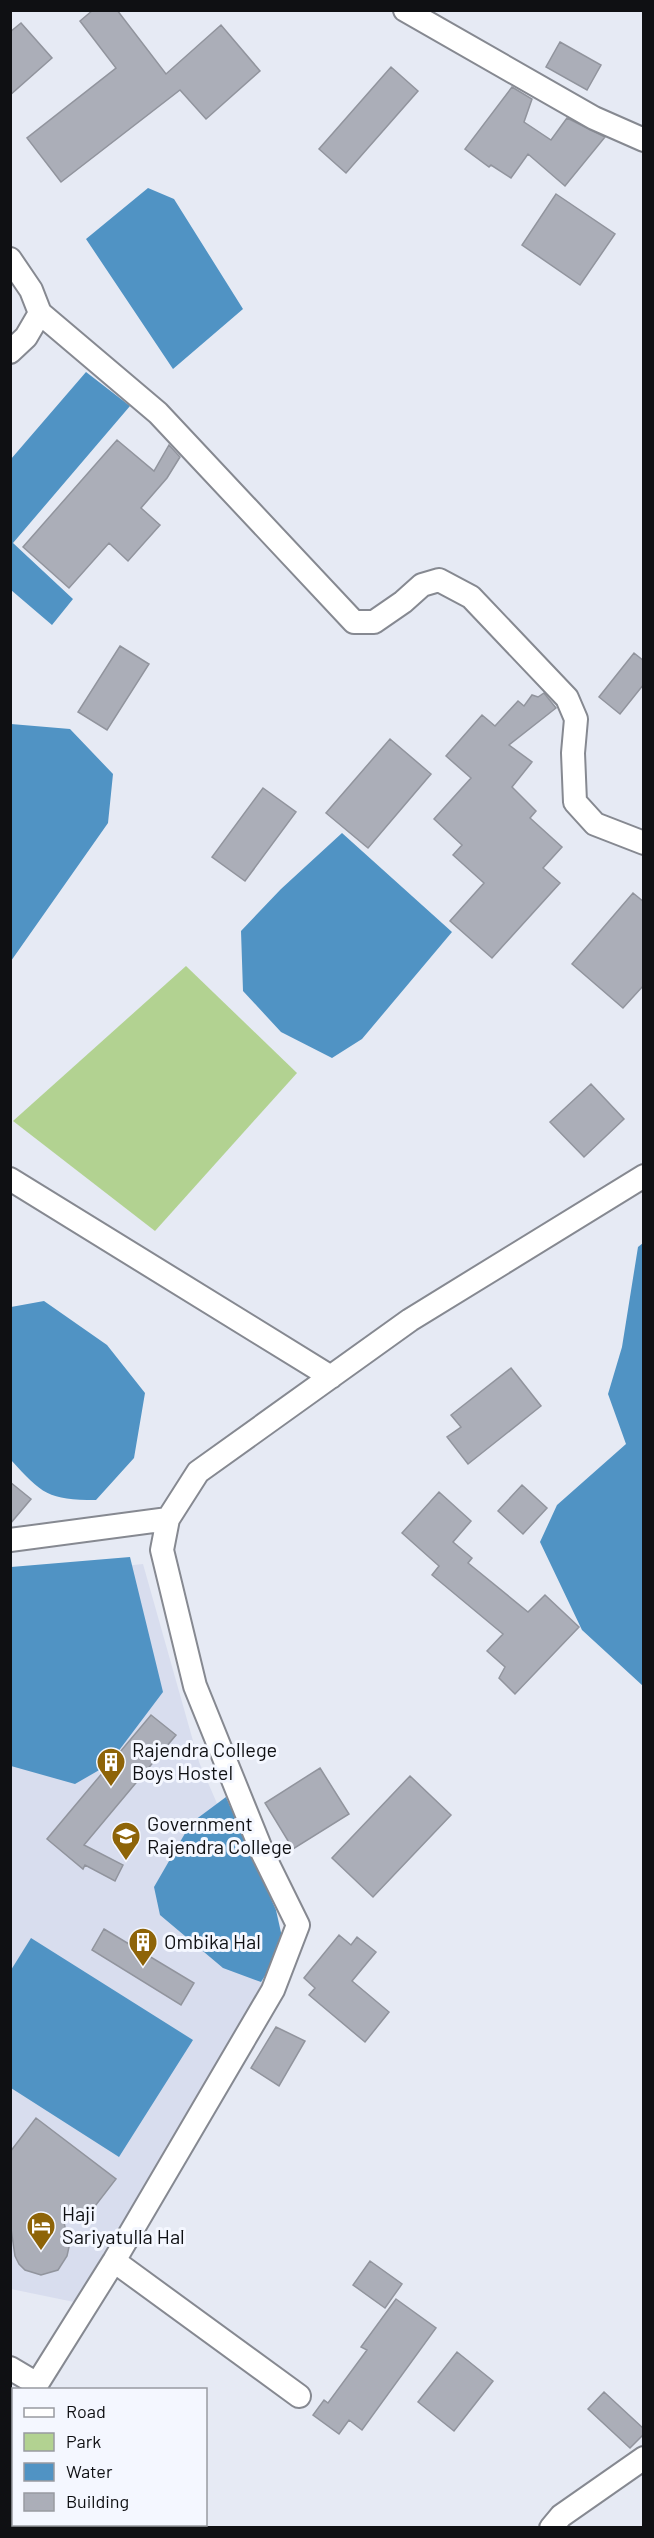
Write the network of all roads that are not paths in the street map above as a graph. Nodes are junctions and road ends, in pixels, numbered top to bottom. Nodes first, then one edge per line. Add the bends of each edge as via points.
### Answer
1 (405, 10) edge
2 (644, 140) edge
3 (10, 259) edge
4 (40, 313) junction
5 (10, 352) edge
6 (644, 843) edge
7 (644, 1176) edge
8 (10, 1179) edge
9 (331, 1377) junction
10 (168, 1519) junction
11 (10, 1540) edge
12 (114, 2260) junction
13 (10, 2368) edge
14 (35, 2387) edge
15 (299, 2396) dead end
16 (644, 2458) edge
17 (550, 2528) edge

1 - 2 street via 594,118
3 - 4 street
4 - 5 street via 26,337
4 - 6 street via 158,413 354,622 374,622 422,585 440,580 471,597 567,698 576,719 575,802 595,824
7 - 9 street via 410,1320
8 - 9 street
9 - 10 street via 198,1472
10 - 11 street
10 - 12 street via 162,1550 195,1686 263,1854 298,1925 273,1990
12 - 14 street
12 - 15 street
13 - 14 street
16 - 17 street via 561,2516

